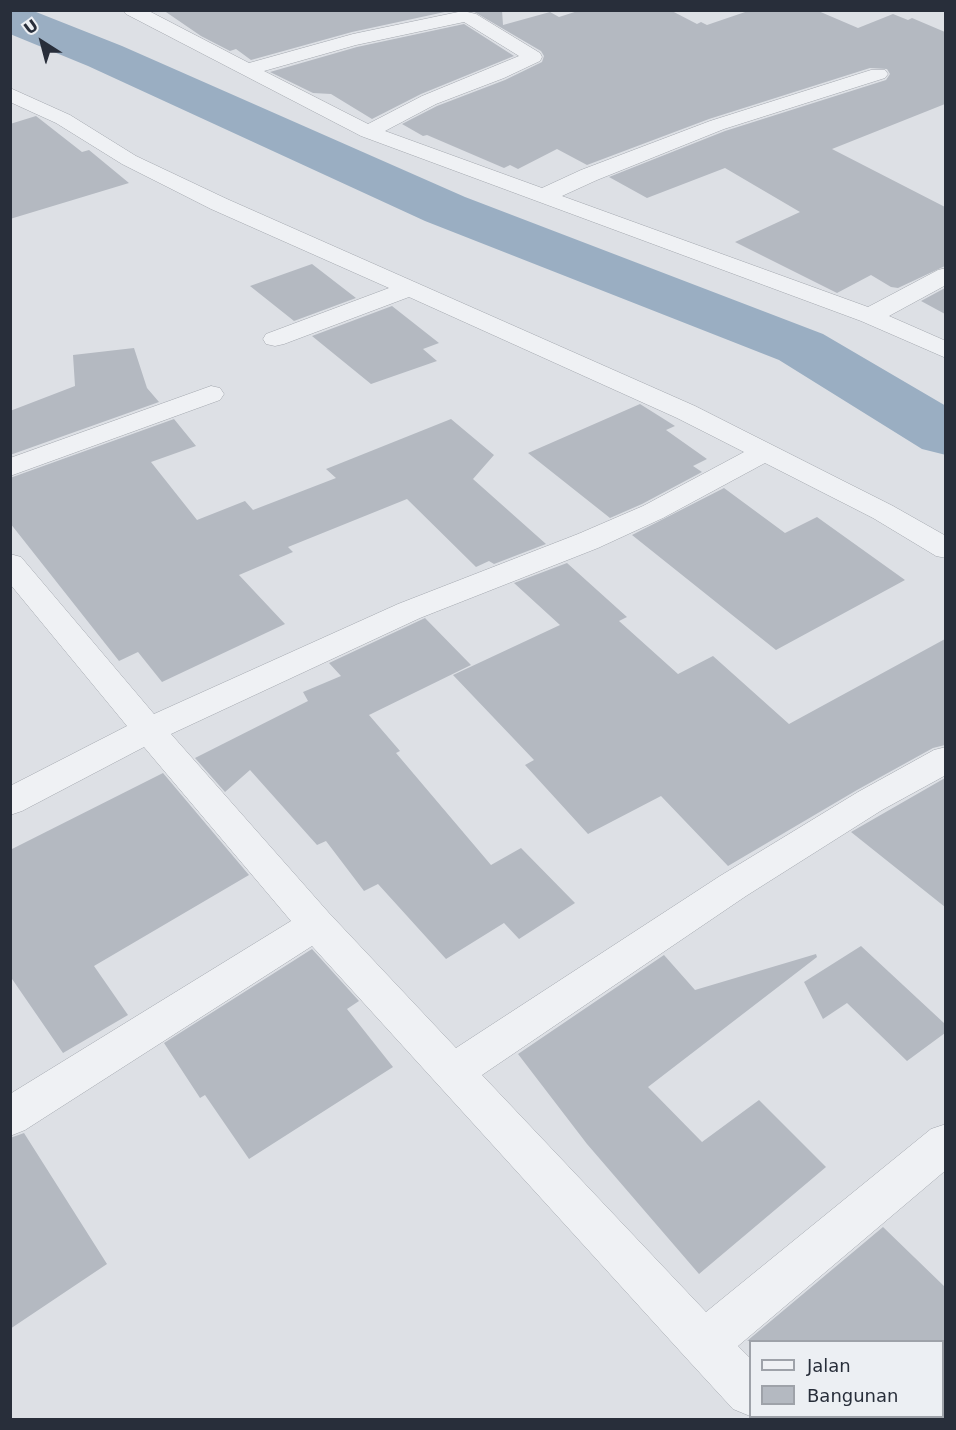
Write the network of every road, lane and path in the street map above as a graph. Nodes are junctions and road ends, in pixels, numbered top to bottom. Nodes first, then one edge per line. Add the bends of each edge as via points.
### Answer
1 (132, 10) edge
2 (248, 69) junction
3 (878, 74) dead end
4 (10, 94) edge
5 (368, 132) junction
6 (544, 196) junction
7 (945, 275) edge
8 (409, 289) junction
9 (870, 316) junction
10 (275, 339) dead end
11 (945, 351) edge
12 (211, 394) dead end
13 (765, 452) junction
14 (10, 468) edge
15 (945, 549) edge
16 (16, 580) edge
17 (149, 730) junction
18 (945, 759) edge
19 (10, 802) edge
20 (316, 924) junction
21 (453, 1072) junction
22 (10, 1117) edge
23 (945, 1143) edge
24 (704, 1344) junction
25 (749, 1391) edge

1 - 2 street
2 - 5 street
2 - 5 street via 352,40 463,16 533,57 429,100
3 - 6 street via 717,125
4 - 8 street via 219,204
5 - 6 street
6 - 9 street
7 - 9 street
8 - 10 street
8 - 13 street via 615,378
9 - 11 street
12 - 14 street
13 - 15 street via 883,512
13 - 17 street via 588,541 410,611
16 - 17 street
17 - 19 street
17 - 20 street
18 - 21 street via 733,886
20 - 21 street
20 - 22 street
21 - 24 street
23 - 24 street
24 - 25 street

